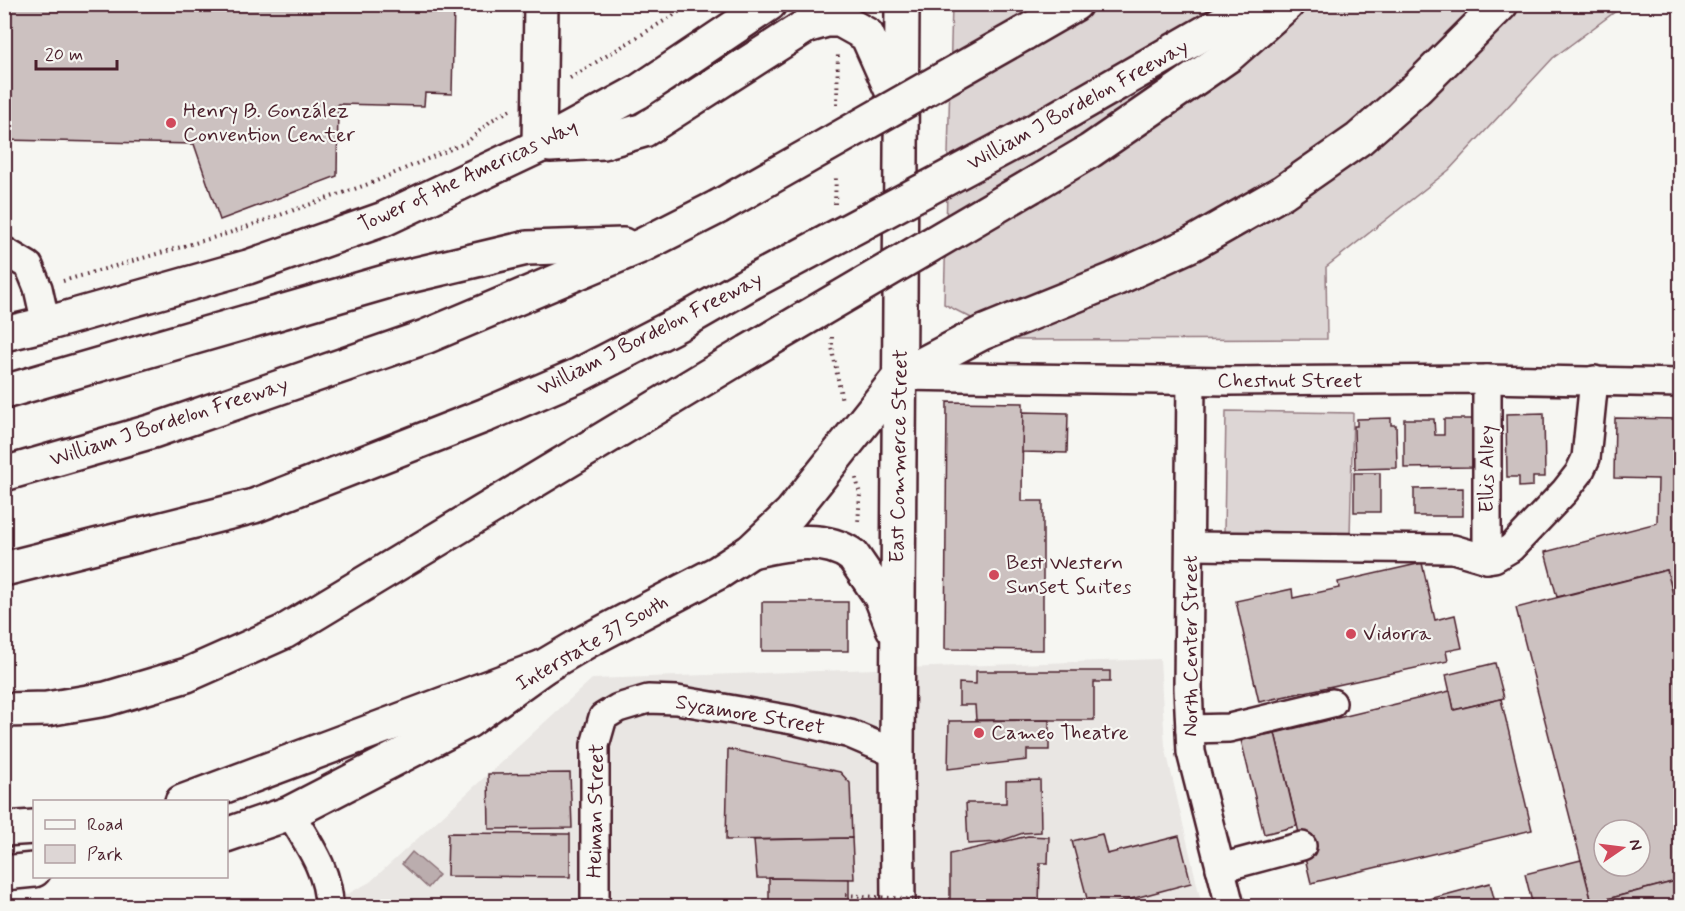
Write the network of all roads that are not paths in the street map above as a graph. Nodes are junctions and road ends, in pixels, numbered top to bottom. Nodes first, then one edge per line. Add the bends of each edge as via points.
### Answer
1 (541, 4) edge
2 (769, 4) edge
3 (902, 4) edge
4 (1075, 4) edge
5 (1255, 4) edge
6 (1287, 4) edge
7 (1501, 4) edge
8 (901, 110) junction
9 (539, 146) junction
10 (643, 245) junction
11 (4, 251) edge
12 (46, 324) junction
13 (4, 334) edge
14 (900, 376) junction
15 (1487, 379) junction
16 (1594, 380) junction
17 (1191, 381) junction
18 (1680, 383) edge
19 (4, 392) edge
20 (4, 474) edge
21 (1191, 546) junction
22 (751, 551) junction
23 (1487, 559) junction
24 (4, 569) edge
25 (897, 638) junction
26 (543, 667) junction
27 (1332, 703) dead end
28 (4, 710) edge
29 (603, 717) joint
30 (1190, 729) junction
31 (897, 754) junction
32 (185, 800) edge
33 (290, 813) junction
34 (33, 827) edge
35 (4, 829) edge
36 (228, 834) edge
37 (1302, 846) dead end
38 (1220, 868) junction
39 (33, 870) edge
40 (4, 873) edge
41 (329, 906) edge
42 (595, 906) edge
43 (898, 906) edge
44 (1230, 906) edge

1 - 9 main road
2 - 9 main road, Tower of the Americas Way via 638,92
3 - 8 main road, East Commerce Street
4 - 10 main road, William J Bordelon Freeway, bridge via 718,207
5 - 24 main road, William J Bordelon Freeway, bridge via 1024,137 579,375 254,506
6 - 28 main road, bridge via 1229,55 1090,151 284,632 187,675 106,699 47,709
7 - 14 main road via 1417,88 1359,139 1283,192 1192,244 982,333
8 - 9 main road via 867,35 840,20 827,20 806,26 644,130 603,142
8 - 14 main road, East Commerce Street
9 - 12 main road, Tower of the Americas Way via 384,219 248,267
10 - 19 main road via 527,248 392,280
10 - 20 main road, William J Bordelon Freeway via 425,337 153,431
11 - 12 street via 29,266
12 - 13 main road, Tower of the Americas Way
14 - 17 street, Chestnut Street
14 - 22 main road, Interstate 37 South via 791,513
14 - 25 main road, East Commerce Street
15 - 16 street, Chestnut Street
15 - 17 street, Chestnut Street
15 - 23 street, Ellis Alley
16 - 18 street, Chestnut Street
16 - 23 street via 1586,458 1579,473 1511,548
17 - 21 street, North Center Street
21 - 23 street via 1453,549
21 - 30 street, North Center Street
22 - 25 main road via 814,543 848,552 881,597
22 - 26 main road, Interstate 37 South
25 - 31 main road, East Commerce Street
26 - 32 main road
26 - 33 main road, Interstate 37 South via 468,721
27 - 30 street via 1229,728
29 - 31 street, Sycamore Street via 648,699 677,700 850,734
29 - 42 street, Heiman Street via 595,745
30 - 38 street, North Center Street via 1191,752
31 - 43 main road, East Commerce Street
33 - 36 main road, Interstate 37 South
33 - 41 street via 316,855
34 - 35 main road
37 - 38 street
38 - 44 street, North Center Street
39 - 40 main road

